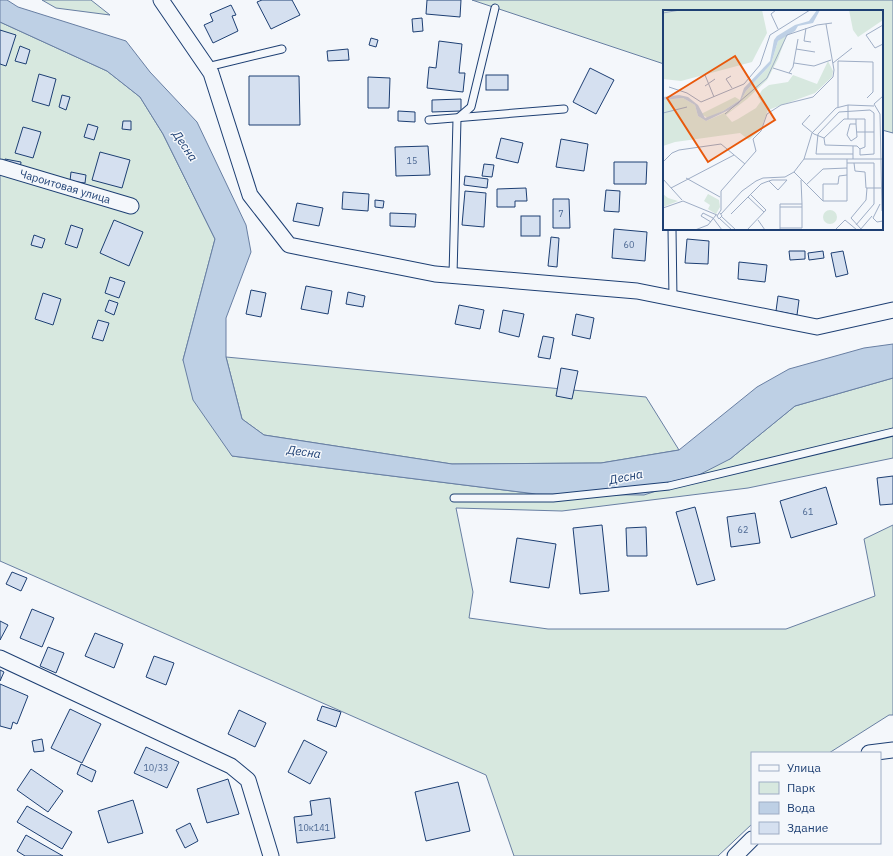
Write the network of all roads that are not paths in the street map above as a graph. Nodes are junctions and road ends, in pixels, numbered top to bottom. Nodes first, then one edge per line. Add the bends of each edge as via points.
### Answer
1 (161, 0) edge
2 (495, 8) dead end
3 (282, 49) dead end
4 (207, 68) junction
5 (564, 109) dead end
6 (457, 119) junction
7 (429, 120) dead end
8 (0, 167) edge
9 (131, 206) dead end
10 (672, 230) edge
11 (452, 275) junction
12 (673, 298) junction
13 (893, 310) edge
14 (893, 432) edge
15 (454, 498) dead end
16 (0, 658) edge
17 (893, 750) edge
18 (877, 752) edge
19 (751, 840) edge
20 (271, 856) edge
21 (735, 856) edge

1 - 4 street
2 - 6 lane via 471,107
3 - 4 lane
4 - 11 street via 211,73 250,195 289,245 435,274
5 - 6 lane
6 - 7 lane
6 - 11 lane
8 - 9 street, Чароитовая улица
10 - 12 lane
11 - 12 street via 637,291
12 - 13 street via 817,327
14 - 15 lane via 670,486 553,498
16 - 20 street via 231,766 248,780
17 - 18 street
19 - 21 street

